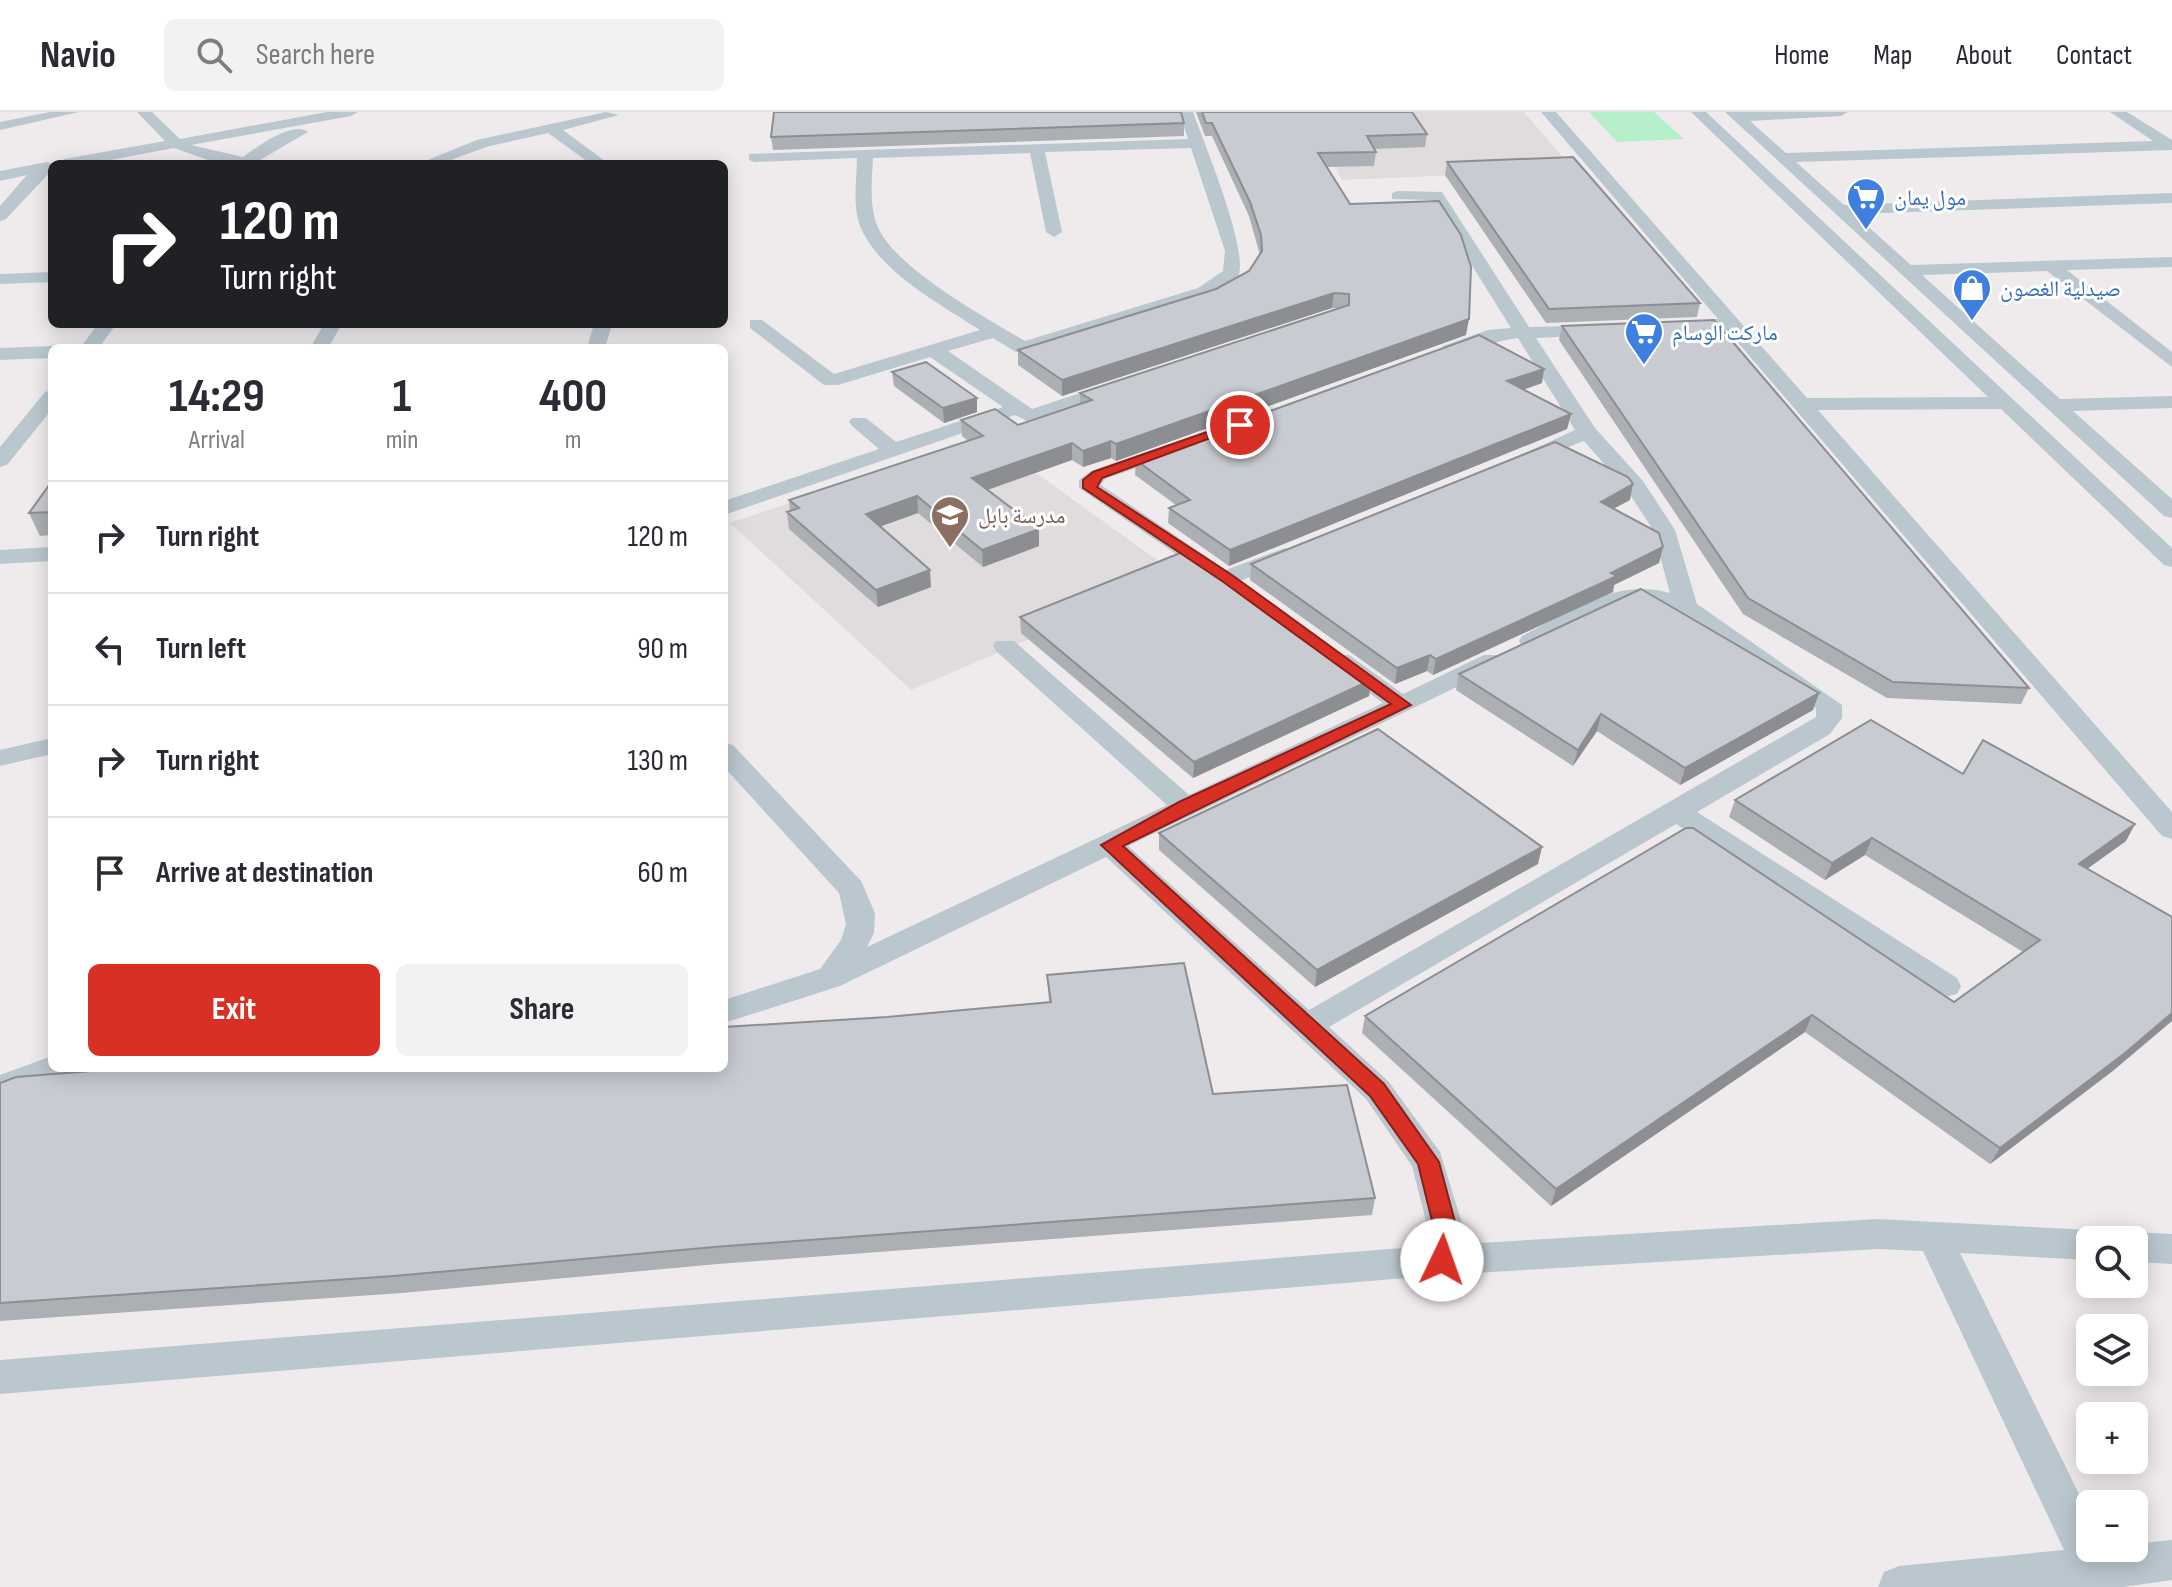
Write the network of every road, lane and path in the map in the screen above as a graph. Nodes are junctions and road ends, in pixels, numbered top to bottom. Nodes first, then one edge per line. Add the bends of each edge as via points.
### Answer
1 (72, 112) edge
2 (144, 112) edge
3 (354, 112) edge
4 (1186, 112) edge
5 (1548, 112) edge
6 (1698, 112) edge
7 (1841, 112) edge
8 (2117, 112) edge
9 (326, 114) edge
10 (1735, 114) edge
11 (612, 115) dead end
12 (0, 126) edge
13 (549, 127) junction
14 (1199, 143) junction
15 (173, 144) junction
16 (2170, 145) edge
17 (1037, 148) junction
18 (865, 154) junction
19 (754, 157) dead end
20 (1783, 158) junction
21 (86, 160) edge
22 (227, 160) edge
23 (249, 160) edge
24 (437, 160) edge
25 (595, 160) edge
26 (47, 167) edge
27 (0, 176) edge
28 (1398, 196) dead end
29 (2172, 198) edge
30 (1840, 210) junction
31 (0, 216) edge
32 (1054, 232) dead end
33 (2172, 262) edge
34 (2051, 266) junction
35 (1907, 270) junction
36 (48, 277) edge
37 (0, 279) edge
38 (1927, 289) junction
39 (1886, 290) junction
40 (756, 324) dead end
41 (1730, 324) junction
42 (1667, 327) edge
43 (1620, 328) edge
44 (995, 331) junction
45 (1526, 332) junction
46 (933, 350) junction
47 (48, 352) edge
48 (0, 354) edge
49 (1436, 355) edge
50 (2172, 361) edge
51 (1132, 382) edge
52 (2172, 402) edge
53 (2006, 403) junction
54 (1800, 404) junction
55 (2056, 405) junction
56 (1018, 408) junction
57 (44, 418) edge
58 (859, 422) dead end
59 (1587, 432) junction
60 (1186, 444) edge
61 (893, 450) junction
62 (0, 461) edge
63 (1501, 467) edge
64 (728, 507) edge
65 (2172, 511) edge
66 (1299, 549) edge
67 (48, 554) edge
68 (0, 557) edge
69 (2172, 560) edge
70 (1227, 578) junction
71 (1252, 596) edge
72 (1686, 607) junction
73 (1005, 646) dead end
74 (1327, 650) edge
75 (1402, 705) junction
76 (48, 747) edge
77 (728, 755) edge
78 (0, 758) edge
79 (1185, 806) junction
80 (1678, 812) junction
81 (2172, 830) edge
82 (1110, 845) junction
83 (829, 978) junction
84 (1946, 986) dead end
85 (728, 1011) edge
86 (1306, 1026) junction
87 (48, 1070) edge
88 (0, 1088) edge
89 (1933, 1235) junction
90 (2076, 1244) edge
91 (2148, 1248) edge
92 (2172, 1249) edge
93 (1442, 1260) junction
94 (0, 1377) edge
95 (2172, 1560) edge
96 (2098, 1577) edge
97 (1899, 1587) edge

1 - 12 street
2 - 15 street
3 - 9 street
3 - 23 street via 274,144
4 - 14 street
5 - 41 street
6 - 39 street
7 - 10 street
8 - 16 street
9 - 15 street
10 - 20 street
11 - 13 street
13 - 24 street
13 - 25 street
14 - 17 street
14 - 44 street via 1233,251 1232,273 1222,283 1023,348
15 - 21 street
15 - 22 street
16 - 20 street
17 - 18 street
17 - 32 street
18 - 19 street
18 - 44 street via 870,231 884,250
20 - 30 street
26 - 27 street
26 - 31 street
28 - 45 street via 1436,195
29 - 30 street
30 - 35 street
33 - 34 street
34 - 35 street
34 - 50 street
35 - 38 street
36 - 37 street
38 - 39 street
38 - 55 street
39 - 53 street
40 - 46 street via 831,381
41 - 42 street
41 - 54 street
43 - 45 street
44 - 46 street
45 - 49 street via 1495,334
45 - 59 street
46 - 56 street
47 - 48 street
51 - 56 street via 1029,416
52 - 55 street
53 - 54 street
53 - 69 street
54 - 81 street
55 - 65 street
56 - 61 street
57 - 62 street
58 - 61 street
59 - 63 street
59 - 72 street via 1635,486 1664,530
60 - 70 street via 1098,475 1090,480 1090,488
61 - 64 street
66 - 70 street
67 - 68 street
70 - 71 street
72 - 75 street via 1641,594 1612,602
72 - 80 street via 1829,705 1829,718 1821,728
73 - 79 street
74 - 75 street
75 - 79 street
76 - 78 street
77 - 83 street via 859,903 862,932
79 - 82 street
80 - 84 street
80 - 86 street
82 - 83 street
82 - 86 street
83 - 85 street
86 - 93 street via 1377,1090 1428,1162 1447,1233
87 - 88 street
89 - 90 street
89 - 93 street via 1821,1236
89 - 96 street
91 - 92 street
93 - 94 street
95 - 96 street
96 - 97 street

